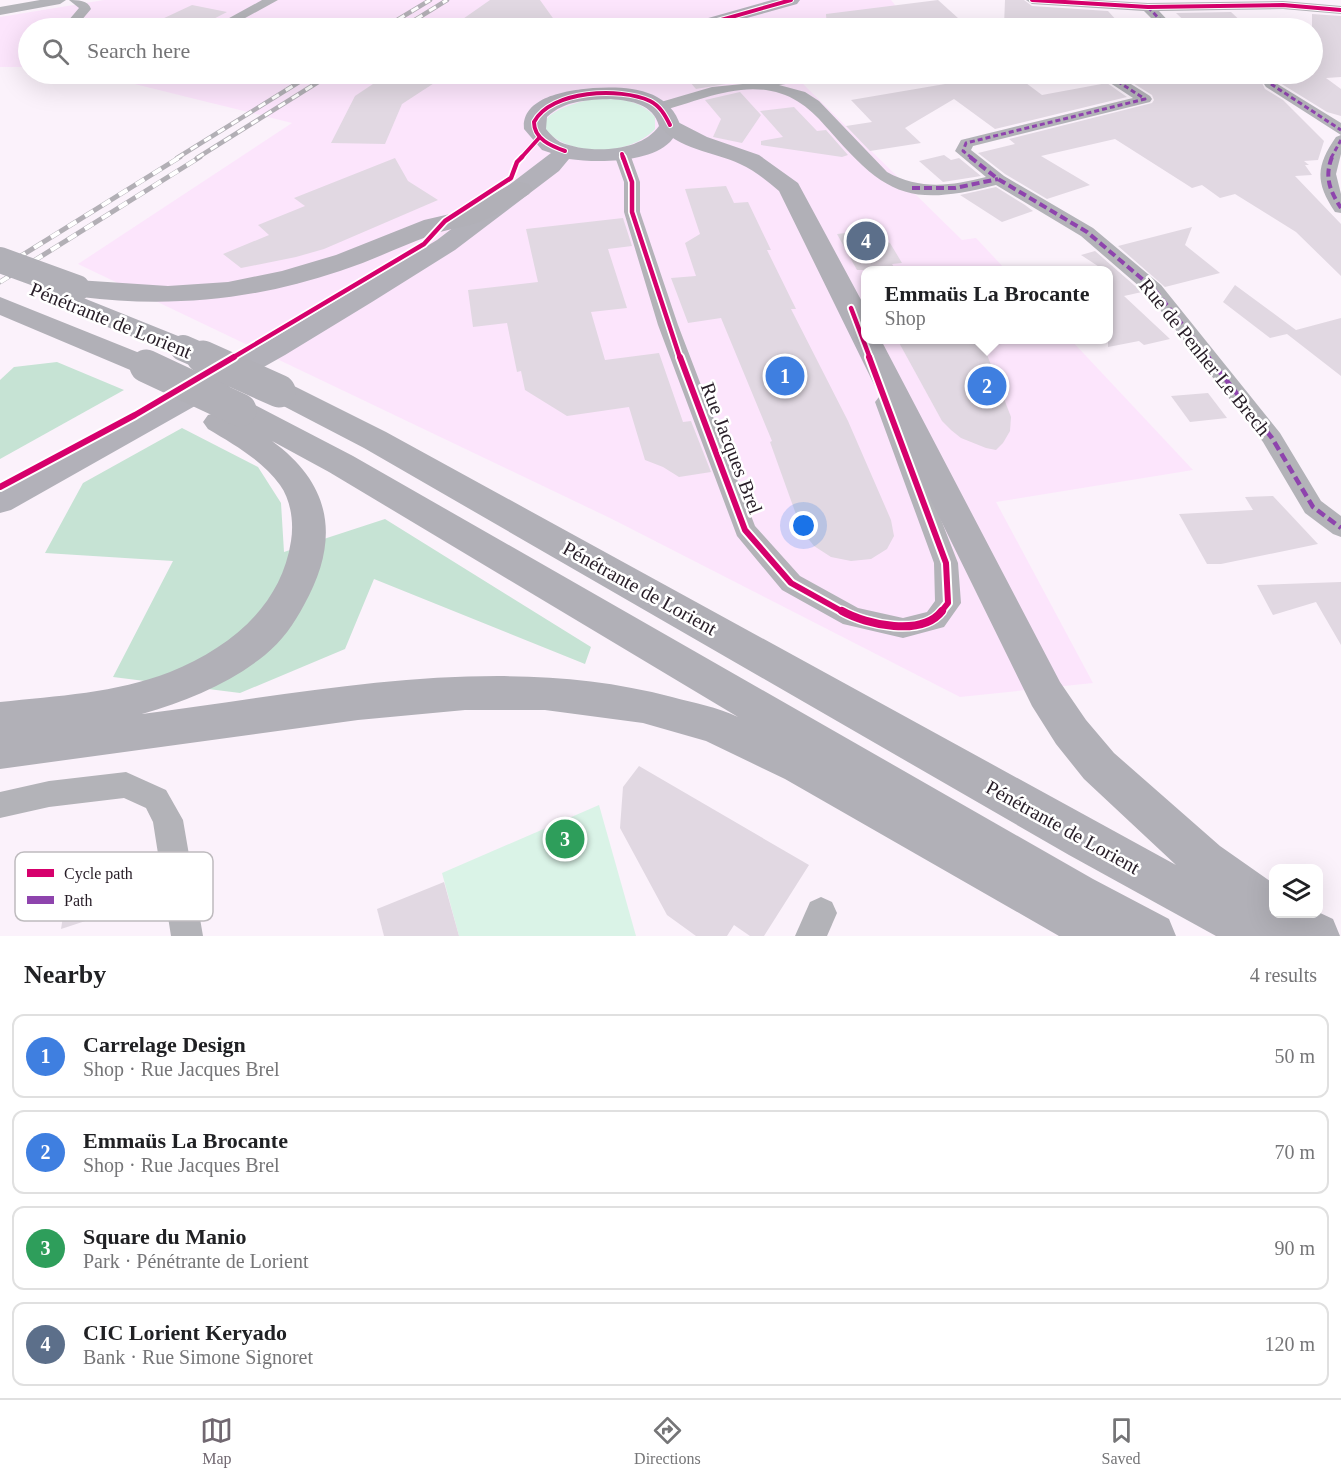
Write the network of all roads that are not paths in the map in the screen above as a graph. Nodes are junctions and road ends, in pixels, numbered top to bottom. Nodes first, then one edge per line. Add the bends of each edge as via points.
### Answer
1 (60, 0) edge
2 (75, 0) edge
3 (272, 0) edge
4 (788, 0) edge
5 (1032, 0) edge
6 (1278, 2) edge
7 (1148, 7) junction
8 (1341, 10) edge
9 (0, 11) edge
10 (77, 18) edge
11 (237, 18) edge
12 (727, 18) edge
13 (1158, 18) edge
14 (586, 84) edge
15 (625, 84) edge
16 (768, 84) edge
17 (1122, 84) edge
18 (1271, 84) dead end
19 (766, 86) junction
20 (570, 97) junction
21 (636, 97) junction
22 (665, 116) junction
23 (1341, 130) edge
24 (1341, 140) edge
25 (565, 152) junction
26 (622, 154) junction
27 (998, 179) junction
28 (520, 189) junction
29 (1341, 208) edge
30 (0, 260) edge
31 (0, 276) edge
32 (68, 293) junction
33 (0, 305) edge
34 (861, 328) edge
35 (867, 344) edge
36 (869, 344) edge
37 (230, 416) junction
38 (0, 502) edge
39 (1341, 528) edge
40 (0, 719) edge
41 (0, 751) edge
42 (0, 805) edge
43 (173, 852) edge
44 (1269, 909) edge
45 (1284, 918) edge
46 (185, 921) edge
47 (187, 936) edge
48 (1105, 936) edge
49 (1152, 936) edge
50 (1263, 936) edge
51 (1316, 936) edge

1 - 9 street
2 - 10 street via 85,9
3 - 11 street
4 - 12 main road
5 - 7 street
6 - 7 street via 1245,7
6 - 8 street
7 - 13 street
14 - 20 main road
15 - 21 main road
16 - 19 street
17 - 27 street, Rue de Penher Le Brech via 1145,99 966,143 963,151
18 - 23 street
19 - 22 street via 708,91
19 - 27 street via 800,95 814,104 883,177 912,188 937,191
20 - 21 main road via 611,93
20 - 25 main road via 541,111 534,120 539,138
21 - 22 main road
22 - 26 main road via 660,139
22 - 34 highway via 693,140 750,160 772,172 789,188
24 - 29 street via 1328,161 1329,189
25 - 26 main road
25 - 28 main road
26 - 35 street, Rue Jacques Brel via 632,182 632,212 668,325 745,530 791,583 852,617 903,628 935,620 948,603 946,563
27 - 39 street, Rue de Penher Le Brech via 1087,232 1154,289 1272,438 1313,507
28 - 32 highway via 471,217 430,226 350,259 282,280 205,294
28 - 38 main road via 447,244 324,320
30 - 32 highway, bridge
31 - 32 highway, Pénétrante de Lorient
32 - 50 highway, Pénétrante de Lorient, bridge via 279,391 416,463
33 - 37 highway, Pénétrante de Lorient via 31,316
36 - 44 highway via 1041,684 1071,732 1099,766 1172,833
37 - 40 highway via 248,439 292,478 308,508 309,551 291,597 269,628 236,655 187,682 128,701
37 - 49 highway via 341,464
41 - 48 highway via 465,693 545,693 643,706 716,726 800,766
42 - 43 street via 126,784 156,799 168,820
45 - 51 highway
46 - 47 street

